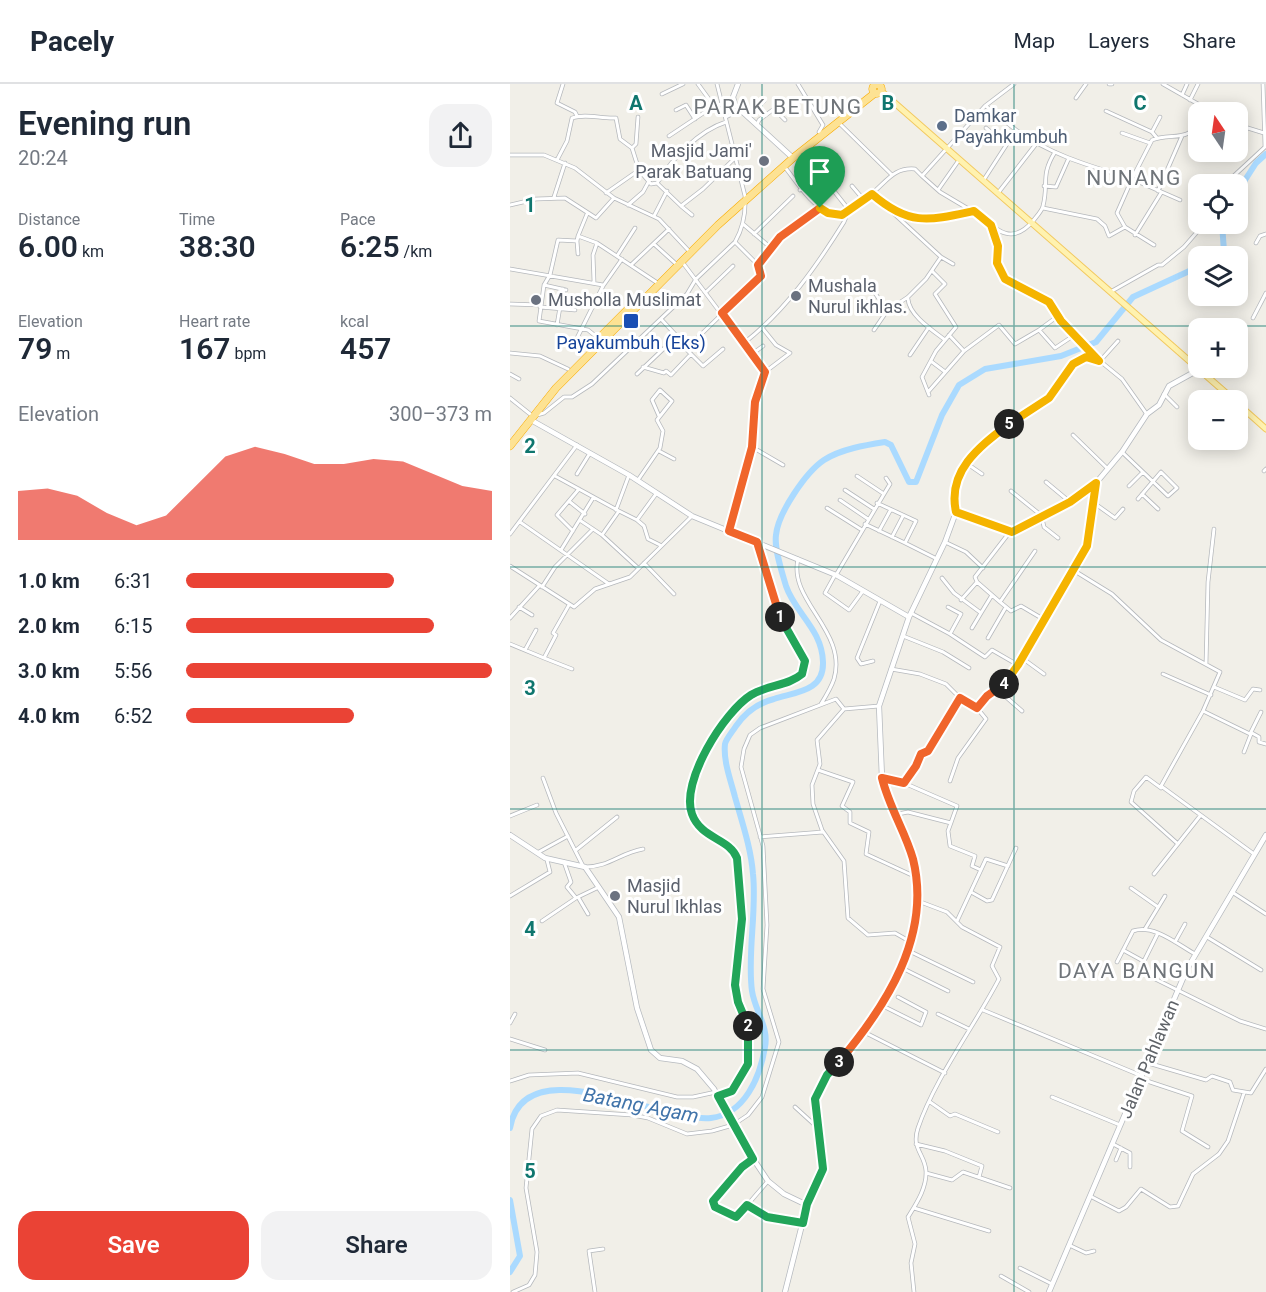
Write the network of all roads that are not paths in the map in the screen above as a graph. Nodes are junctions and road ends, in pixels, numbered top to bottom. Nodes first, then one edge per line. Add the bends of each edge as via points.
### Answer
1 (563, 84) edge
2 (683, 84) edge
3 (698, 84) edge
4 (717, 84) edge
5 (738, 84) edge
6 (798, 84) edge
7 (1014, 84) edge
8 (1086, 84) edge
9 (1163, 84) edge
10 (1187, 84) edge
11 (1198, 84) edge
12 (1263, 84) edge
13 (879, 88) edge
14 (662, 94) dead end
15 (1182, 95) junction
16 (1076, 98) dead end
17 (1190, 100) junction
18 (764, 101) dead end
19 (1193, 102) edge
20 (714, 106) junction
21 (723, 107) junction
22 (987, 107) junction
23 (676, 110) dead end
24 (741, 110) junction
25 (1107, 111) dead end
26 (746, 115) junction
27 (577, 116) junction
28 (638, 117) dead end
29 (1160, 117) dead end
30 (695, 119) junction
31 (726, 120) junction
32 (785, 120) dead end
33 (838, 122) junction
34 (757, 125) junction
35 (986, 128) dead end
36 (1248, 128) edge
37 (1016, 130) junction
38 (819, 132) junction
39 (1152, 132) junction
40 (1122, 133) dead end
41 (1262, 133) junction
42 (1188, 134) edge
43 (669, 136) dead end
44 (1182, 136) junction
45 (1157, 138) junction
46 (1150, 143) junction
47 (1006, 144) junction
48 (1036, 144) junction
49 (632, 148) junction
50 (946, 149) junction
51 (1055, 152) junction
52 (510, 155) edge
53 (792, 157) junction
54 (735, 158) junction
55 (557, 160) junction
56 (959, 160) junction
57 (1068, 160) junction
58 (831, 161) dead end
59 (565, 163) junction
60 (784, 166) junction
61 (639, 170) junction
62 (891, 174) junction
63 (1236, 174) edge
64 (922, 176) junction
65 (1132, 179) junction
66 (650, 181) junction
67 (982, 181) junction
68 (657, 183) junction
69 (830, 186) dead end
70 (852, 186) dead end
71 (1044, 186) junction
72 (801, 189) junction
73 (938, 190) junction
74 (667, 191) junction
75 (1159, 192) junction
76 (606, 193) junction
77 (872, 194) junction
78 (997, 194) junction
79 (793, 196) dead end
80 (554, 197) junction
81 (614, 198) junction
82 (746, 198) junction
83 (863, 199) junction
84 (1180, 200) dead end
85 (510, 205) edge
86 (628, 205) junction
87 (681, 206) junction
88 (820, 208) junction
89 (1044, 208) junction
90 (890, 209) junction
91 (849, 210) junction
92 (974, 211) junction
93 (587, 214) junction
94 (692, 215) dead end
95 (654, 216) junction
96 (743, 224) junction
97 (1030, 224) junction
98 (991, 225) junction
99 (1125, 227) junction
100 (635, 228) dead end
101 (670, 229) junction
102 (754, 234) junction
103 (1195, 234) edge
104 (1266, 234) edge
105 (1135, 235) junction
106 (578, 236) junction
107 (577, 241) junction
108 (735, 242) junction
109 (597, 243) junction
110 (1256, 243) dead end
111 (654, 244) junction
112 (1154, 245) dead end
113 (772, 248) junction
114 (688, 250) junction
115 (578, 254) dead end
116 (617, 256) junction
117 (941, 257) junction
118 (622, 259) junction
119 (678, 262) junction
120 (953, 264) dead end
121 (631, 265) junction
122 (758, 265) junction
123 (733, 266) dead end
124 (510, 269) edge
125 (933, 271) junction
126 (550, 275) junction
127 (696, 279) junction
128 (594, 282) junction
129 (656, 282) junction
130 (544, 285) junction
131 (603, 286) junction
132 (873, 290) dead end
133 (648, 292) junction
134 (705, 292) junction
135 (1110, 292) junction
136 (1266, 293) edge
137 (908, 297) junction
138 (510, 304) edge
139 (540, 306) junction
140 (560, 309) junction
141 (575, 310) dead end
142 (887, 311) junction
143 (722, 313) junction
144 (1058, 316) junction
145 (1253, 318) dead end
146 (661, 319) junction
147 (557, 325) junction
148 (929, 327) junction
149 (763, 329) junction
150 (582, 330) junction
151 (874, 330) dead end
152 (1039, 330) junction
153 (949, 335) junction
154 (677, 336) junction
155 (1078, 336) junction
156 (598, 338) junction
157 (945, 340) junction
158 (1118, 341) dead end
159 (575, 342) dead end
160 (744, 343) junction
161 (687, 346) junction
162 (763, 346) dead end
163 (723, 349) dead end
164 (964, 351) junction
165 (510, 353) edge
166 (691, 354) junction
167 (752, 354) junction
168 (910, 355) dead end
169 (1100, 361) junction
170 (1188, 361) edge
171 (932, 362) junction
172 (643, 367) junction
173 (568, 369) junction
174 (944, 371) junction
175 (765, 372) junction
176 (510, 374) edge
177 (637, 374) dead end
178 (1188, 375) edge
179 (1208, 378) edge
180 (519, 379) dead end
181 (1222, 390) edge
182 (1164, 394) junction
183 (510, 399) edge
184 (1177, 407) dead end
185 (1147, 414) junction
186 (1248, 414) edge
187 (532, 416) junction
188 (659, 416) junction
189 (1266, 429) edge
190 (1073, 435) dead end
191 (510, 440) edge
192 (577, 445) junction
193 (510, 446) edge
194 (752, 447) junction
195 (659, 451) junction
196 (1122, 452) junction
197 (590, 453) junction
198 (674, 459) dead end
199 (966, 463) junction
200 (783, 465) dead end
201 (1108, 470) junction
202 (1143, 472) junction
203 (577, 474) dead end
204 (982, 474) dead end
205 (628, 475) junction
206 (554, 476) junction
207 (857, 476) dead end
208 (886, 478) dead end
209 (637, 481) junction
210 (1046, 482) dead end
211 (1152, 482) junction
212 (1096, 483) junction
213 (1129, 486) dead end
214 (579, 489) junction
215 (845, 490) dead end
216 (1011, 491) dead end
217 (656, 494) junction
218 (884, 494) junction
219 (1142, 494) junction
220 (593, 498) junction
221 (1138, 499) dead end
222 (840, 500) dead end
223 (570, 502) junction
224 (1070, 502) junction
225 (877, 503) junction
226 (1094, 503) junction
227 (827, 508) dead end
228 (874, 509) junction
229 (1124, 509) dead end
230 (1158, 509) dead end
231 (617, 510) junction
232 (890, 511) junction
233 (956, 512) junction
234 (585, 514) junction
235 (692, 516) junction
236 (903, 516) junction
237 (1043, 517) junction
238 (868, 519) junction
239 (637, 520) junction
240 (581, 521) junction
241 (520, 522) junction
242 (865, 524) junction
243 (593, 529) junction
244 (1214, 529) dead end
245 (862, 530) junction
246 (574, 531) junction
247 (729, 531) junction
248 (879, 531) junction
249 (1009, 533) junction
250 (510, 534) edge
251 (602, 536) junction
252 (892, 537) junction
253 (1058, 538) dead end
254 (757, 542) junction
255 (945, 542) junction
256 (905, 543) junction
257 (660, 545) junction
258 (561, 550) junction
259 (1035, 551) dead end
260 (567, 555) junction
261 (798, 559) junction
262 (937, 559) junction
263 (644, 563) junction
264 (510, 567) edge
265 (638, 568) junction
266 (982, 568) junction
267 (1073, 570) junction
268 (836, 575) junction
269 (942, 578) dead end
270 (976, 582) junction
271 (609, 584) junction
272 (541, 586) junction
273 (863, 591) junction
274 (674, 594) dead end
275 (992, 595) junction
276 (962, 600) junction
277 (880, 601) junction
278 (1000, 602) junction
279 (568, 604) junction
280 (519, 607) junction
281 (948, 607) dead end
282 (1006, 607) junction
283 (981, 613) junction
284 (532, 615) dead end
285 (909, 615) junction
286 (510, 618) edge
287 (1043, 619) junction
288 (972, 628) dead end
289 (536, 630) dead end
290 (951, 634) junction
291 (902, 636) junction
292 (988, 638) dead end
293 (510, 644) edge
294 (525, 650) junction
295 (544, 658) junction
296 (1022, 658) junction
297 (873, 661) dead end
298 (1206, 664) junction
299 (1018, 665) junction
300 (969, 668) dead end
301 (572, 669) dead end
302 (891, 669) junction
303 (1044, 674) dead end
304 (1163, 674) dead end
305 (1214, 687) junction
306 (998, 690) junction
307 (1260, 690) dead end
308 (1211, 695) junction
309 (960, 698) junction
310 (821, 704) junction
311 (879, 706) junction
312 (977, 708) junction
313 (844, 710) junction
314 (1022, 711) dead end
315 (1203, 711) junction
316 (1261, 712) dead end
317 (1252, 733) junction
318 (1266, 744) edge
319 (1244, 752) dead end
320 (818, 770) junction
321 (543, 778) dead end
322 (882, 778) junction
323 (950, 781) dead end
324 (904, 783) junction
325 (1162, 788) junction
326 (537, 805) dead end
327 (510, 808) edge
328 (893, 815) junction
329 (511, 816) edge
330 (1200, 816) junction
331 (616, 817) dead end
332 (951, 823) junction
333 (823, 832) junction
334 (510, 835) edge
335 (1266, 835) edge
336 (568, 836) junction
337 (760, 837) junction
338 (1178, 844) junction
339 (1016, 848) dead end
340 (642, 849) dead end
341 (576, 850) junction
342 (537, 853) junction
343 (1254, 854) junction
344 (545, 858) junction
345 (564, 862) junction
346 (584, 866) junction
347 (1008, 866) junction
348 (981, 870) junction
349 (1154, 874) dead end
350 (916, 877) junction
351 (601, 887) junction
352 (1131, 888) dead end
353 (971, 892) junction
354 (1231, 892) junction
355 (1165, 896) dead end
356 (510, 897) edge
357 (577, 898) junction
358 (918, 901) junction
359 (1158, 907) junction
360 (588, 914) dead end
361 (1266, 914) edge
362 (542, 921) dead end
363 (957, 921) junction
364 (1185, 924) dead end
365 (1145, 929) junction
366 (1158, 933) junction
367 (1206, 936) junction
368 (910, 942) junction
369 (1175, 942) junction
370 (907, 950) junction
371 (1123, 950) junction
372 (1195, 954) junction
373 (1143, 961) junction
374 (1117, 962) dead end
375 (900, 967) junction
376 (1261, 970) dead end
377 (973, 982) dead end
378 (948, 991) dead end
379 (1178, 991) junction
380 (898, 997) dead end
381 (881, 1005) junction
382 (983, 1010) junction
383 (515, 1014) dead end
384 (938, 1014) dead end
385 (510, 1023) edge
386 (969, 1029) junction
387 (1266, 1029) edge
388 (864, 1032) junction
389 (510, 1039) edge
390 (544, 1050) dead end
391 (1148, 1063) junction
392 (1266, 1069) edge
393 (945, 1074) junction
394 (1142, 1078) junction
395 (510, 1081) edge
396 (1244, 1093) junction
397 (718, 1096) junction
398 (1052, 1097) dead end
399 (930, 1102) junction
400 (795, 1107) dead end
401 (733, 1125) junction
402 (1121, 1125) junction
403 (817, 1126) junction
404 (998, 1132) dead end
405 (916, 1144) junction
406 (1113, 1144) junction
407 (1208, 1147) dead end
408 (1121, 1148) junction
409 (753, 1159) junction
410 (1116, 1160) dead end
411 (1130, 1167) dead end
412 (926, 1173) junction
413 (979, 1177) junction
414 (768, 1181) junction
415 (1010, 1188) dead end
416 (1090, 1196) junction
417 (807, 1204) junction
418 (747, 1205) junction
419 (914, 1208) junction
420 (803, 1223) junction
421 (989, 1231) dead end
422 (1069, 1245) junction
423 (603, 1249) dead end
424 (1094, 1251) dead end
425 (1020, 1268) dead end
426 (1001, 1276) dead end
427 (1052, 1284) junction
428 (513, 1292) edge
429 (595, 1292) edge
430 (784, 1292) edge
431 (914, 1292) edge
432 (1029, 1292) edge
433 (1048, 1292) edge

1 - 27 street via 557,103
2 - 14 street
3 - 20 street
4 - 21 street
5 - 24 street via 733,97
6 - 38 street via 823,125
7 - 22 street
8 - 16 street
9 - 15 street
10 - 15 street
11 - 17 street
12 - 41 street
13 - 33 highway
13 - 38 highway
13 - 50 main road
15 - 17 street
17 - 19 street
18 - 26 street
20 - 21 street
20 - 30 street
21 - 31 street
22 - 37 street
22 - 50 street
23 - 30 street via 686,105
24 - 26 street
24 - 31 street
25 - 39 street
26 - 34 street
27 - 49 street via 616,118 620,139
27 - 55 street via 572,118 567,141
28 - 49 street via 636,144
29 - 39 street
30 - 43 street
31 - 54 street
31 - 68 street via 680,154
32 - 34 street via 774,109
33 - 53 highway
33 - 62 street
34 - 53 street
35 - 47 street
36 - 41 street
37 - 47 street
37 - 48 street
38 - 53 highway
39 - 45 street
40 - 46 street
41 - 63 street via 1262,150
42 - 44 street
44 - 45 street
44 - 75 street
45 - 46 street
46 - 65 street
47 - 67 street
48 - 51 street
48 - 78 street
49 - 61 street
50 - 56 main road
50 - 64 street
51 - 57 street
51 - 71 street via 1045,171
52 - 55 street via 541,155
53 - 60 highway
53 - 82 highway
54 - 82 street
54 - 87 street
55 - 59 street
56 - 67 main road
56 - 73 street
57 - 65 street
57 - 71 street via 1056,187
58 - 72 street
59 - 76 street
59 - 80 street
60 - 72 street
60 - 82 highway
61 - 66 street
61 - 76 street
62 - 64 street via 910,168
62 - 77 street
64 - 73 street
65 - 75 street
65 - 99 street via 1117,213
66 - 68 street
66 - 86 street
67 - 78 main road
68 - 74 street
69 - 91 street
70 - 83 street
71 - 89 street
72 - 88 street
73 - 92 street
74 - 87 street
74 - 95 street
75 - 84 street
75 - 105 street
76 - 81 street
77 - 83 street
77 - 90 street
78 - 97 main road
79 - 102 street
80 - 85 street
80 - 93 street via 567,199
81 - 86 street
81 - 93 street via 597,218
82 - 96 street
82 - 114 highway
82 - 119 highway
83 - 91 street
86 - 95 street
87 - 94 street
88 - 91 street via 838,215
88 - 113 street via 789,229
89 - 97 street
89 - 99 street via 1097,219 1109,236
90 - 92 street via 931,219
90 - 117 street
91 - 149 street via 838,233 796,293
92 - 98 street
93 - 106 street
95 - 101 street
96 - 102 street
96 - 108 street
97 - 98 street via 1006,236
97 - 135 main road
98 - 144 street via 1000,273 1016,287 1049,302
99 - 105 street
100 - 116 street
101 - 111 street
101 - 114 street
102 - 113 street
103 - 135 street via 1162,266
104 - 110 street
105 - 112 street
106 - 107 street
106 - 109 street
107 - 115 street
107 - 126 street via 558,240
108 - 122 street
108 - 127 street
109 - 116 street
109 - 128 street via 593,255
111 - 119 street
111 - 121 street
113 - 122 street
114 - 119 highway
116 - 118 street
117 - 120 street
117 - 125 street
118 - 121 street
118 - 131 street
119 - 127 street
119 - 129 highway
119 - 133 highway
121 - 129 street
122 - 143 street via 761,276
123 - 134 street
124 - 126 street
125 - 137 street
125 - 153 street via 945,284 935,294 956,327
126 - 128 street
126 - 130 street
127 - 134 street
127 - 146 street via 687,294
128 - 131 street
129 - 133 highway
130 - 139 street
130 - 140 street via 564,290
131 - 150 street
132 - 142 street
133 - 156 highway
133 - 187 highway
134 - 143 street
135 - 170 main road
136 - 145 street
137 - 142 street
137 - 148 street via 908,303
138 - 139 street
139 - 140 street
139 - 147 street via 540,322
140 - 141 street
140 - 147 street
142 - 151 street
143 - 160 street
143 - 161 street
144 - 152 street
144 - 155 street
146 - 154 street
146 - 187 street via 592,384
147 - 150 street
148 - 157 street
148 - 168 street
149 - 160 street
149 - 175 street via 776,345 790,353
150 - 156 street
150 - 159 street
152 - 155 street via 1055,348
152 - 164 street via 1015,344 999,325
153 - 157 street
153 - 164 street
154 - 161 street
154 - 172 street
155 - 169 street
156 - 173 highway
157 - 171 street
158 - 169 street
160 - 167 street
161 - 166 street
162 - 167 street
163 - 166 street via 704,366
164 - 174 street
165 - 173 street via 540,356
166 - 172 street via 671,375
167 - 175 street
169 - 185 street via 1122,379
169 - 199 street via 1086,357 1073,364 1049,398 992,437
171 - 174 street
171 - 174 street via 922,377 928,393
172 - 177 street
173 - 187 highway
175 - 194 street via 755,402
176 - 180 street
178 - 182 street via 1173,383
179 - 181 main road
182 - 184 street
182 - 185 street via 1159,405
183 - 187 street
185 - 196 street
186 - 189 main road
187 - 191 highway
187 - 192 street
187 - 193 highway
188 - 188 street via 672,401 660,390 652,400
188 - 195 street via 657,421 663,434
190 - 201 street
192 - 197 street
192 - 206 street
194 - 200 street
194 - 247 street
195 - 198 street
195 - 209 street
196 - 201 street
196 - 202 street
197 - 203 street
197 - 205 street
199 - 204 street
199 - 233 street via 952,495
201 - 212 street
202 - 211 street
202 - 213 street
205 - 209 street
205 - 231 street
206 - 214 street
206 - 241 street
207 - 218 street
208 - 218 street via 890,484
209 - 217 street
210 - 224 street
211 - 211 street via 1169,497 1177,489 1162,472
211 - 219 street
212 - 224 street
212 - 226 street
214 - 220 street
214 - 223 street
215 - 228 street
216 - 237 street
217 - 235 street
217 - 239 street
218 - 225 street
219 - 221 street
219 - 230 street
220 - 231 street
220 - 234 street
222 - 238 street
223 - 234 street
223 - 246 street via 557,517
224 - 237 street
225 - 228 street
225 - 232 street
226 - 229 street via 1115,518
226 - 267 street via 1087,546
227 - 245 street
228 - 238 street
231 - 239 street
231 - 251 street
232 - 236 street
232 - 248 street
233 - 249 street
233 - 255 street
234 - 240 street
235 - 247 street
235 - 257 street
236 - 252 street
236 - 256 street via 916,521
237 - 249 street
237 - 253 street via 1044,527
238 - 242 street
239 - 257 street via 644,526 648,539
240 - 243 street
240 - 246 street
241 - 250 street
241 - 258 street
242 - 245 street
242 - 248 street
243 - 251 street
243 - 260 street
244 - 298 street
245 - 268 street
246 - 258 street
247 - 254 street
248 - 252 street
249 - 266 street
251 - 265 street
252 - 256 street
254 - 261 street
254 - 397 street via 782,621 805,664 798,677 753,693 725,718 692,785 693,818 708,836 726,844 735,854 740,878 741,938 735,985 749,1030 749,1057 732,1091
255 - 262 street
255 - 266 street via 966,552
256 - 262 street
257 - 263 street
258 - 260 street
259 - 278 street
260 - 271 street
260 - 272 street
261 - 268 street
261 - 310 street via 796,581 825,625 836,659 834,678
262 - 285 street
263 - 265 street
263 - 274 street
264 - 272 street
265 - 271 street via 625,580
266 - 270 street
267 - 287 street
267 - 298 street via 1112,594 1161,640
268 - 273 street
268 - 273 street via 825,592 849,610
269 - 276 street
270 - 275 street
270 - 276 street
271 - 279 street via 574,607
272 - 279 street
272 - 280 street
273 - 277 street
275 - 278 street
275 - 283 street
276 - 283 street
277 - 285 street
277 - 297 street via 857,658 861,664
278 - 282 street
279 - 295 street
280 - 284 street
280 - 286 street
281 - 290 street via 961,614
282 - 287 street via 1011,611 1021,606
282 - 292 street
283 - 288 street
285 - 290 street
285 - 291 street
287 - 296 street
289 - 294 street
290 - 299 street via 986,657 992,650
291 - 300 street via 943,652
291 - 302 street
293 - 294 street
294 - 295 street
295 - 301 street
296 - 299 street
296 - 303 street
298 - 305 street via 1220,672
299 - 306 street
302 - 309 street via 936,679 954,689
302 - 311 street
304 - 308 street
305 - 307 street via 1245,700 1253,689
305 - 308 street
306 - 312 street
306 - 314 street
308 - 315 street
309 - 312 street
309 - 324 street
310 - 313 street via 838,700
310 - 337 street via 760,728 746,741 741,767
311 - 313 street
311 - 322 street
312 - 323 street via 986,719 958,758
313 - 320 street via 817,740
315 - 317 street
315 - 325 street
316 - 317 street
317 - 318 street
317 - 319 street
320 - 333 street via 812,785 813,804
320 - 350 street via 853,782 842,806 850,812 850,823 869,832 866,854
321 - 336 street
322 - 324 street
322 - 328 street
324 - 332 street via 957,806
325 - 330 street
325 - 338 street via 1146,777 1134,791 1131,802
326 - 329 street
327 - 329 street
328 - 332 street via 904,812
328 - 350 street via 907,838
330 - 338 street
330 - 343 street
331 - 341 street
332 - 348 street via 950,846 975,856 972,866
333 - 337 street
333 - 368 street via 844,861 848,918 868,935 895,933
334 - 342 street
335 - 343 street, Jalan Pahlawan
336 - 341 street
336 - 342 street
337 - 401 street via 767,926 762,982 779,1042 762,1097 748,1115
338 - 349 street
339 - 347 street
340 - 346 street via 602,866
341 - 346 street
342 - 344 street
343 - 354 street, Jalan Pahlawan
344 - 345 street
344 - 356 street via 550,872
345 - 346 street
345 - 357 street via 571,882 567,887
346 - 351 street
347 - 348 street via 988,858
347 - 353 street via 991,901
348 - 353 street
350 - 358 street
351 - 357 street
351 - 397 street via 619,917 637,1008 651,1050 660,1058 690,1064
352 - 359 street
353 - 363 street
354 - 361 street
354 - 367 street, Jalan Pahlawan
355 - 359 street
357 - 360 street
357 - 362 street
358 - 363 street
358 - 368 street
359 - 365 street
363 - 382 street via 1000,945 992,966 999,979
364 - 369 street
365 - 366 street
365 - 371 street via 1133,931
366 - 369 street
366 - 373 street
367 - 372 street, Jalan Pahlawan
367 - 376 street
368 - 370 street
369 - 372 street
370 - 375 street
370 - 377 street
371 - 373 street
371 - 374 street
372 - 379 street, Jalan Pahlawan
373 - 379 street via 1139,971
375 - 378 street
375 - 381 street
379 - 387 street
379 - 391 street, Jalan Pahlawan
380 - 381 street via 926,1012 921,1025
381 - 388 street
382 - 386 street
382 - 394 street
383 - 385 street
384 - 386 street
386 - 393 street
388 - 393 street
388 - 403 street via 827,1075 815,1099
389 - 390 street
391 - 394 street, Jalan Pahlawan
391 - 396 street via 1206,1080 1212,1076 1229,1081 1233,1090
392 - 396 street via 1253,1092
393 - 399 street
394 - 402 street, Jalan Pahlawan
394 - 407 street via 1192,1096 1182,1131
395 - 397 street via 529,1075 573,1072 677,1096
396 - 416 street via 1228,1141 1219,1154 1193,1174 1178,1206 1170,1207 1141,1189 1119,1211
397 - 401 street
398 - 402 street
399 - 404 street via 950,1116 955,1114
399 - 405 street
400 - 403 street
401 - 409 street
401 - 428 street via 687,1134 632,1115 557,1110 540,1116 532,1130 525,1188 537,1252 535,1275 529,1285
402 - 406 street, Jalan Pahlawan
403 - 417 street via 823,1169
405 - 412 street
405 - 413 street via 982,1166
406 - 408 street
406 - 416 street, Jalan Pahlawan
408 - 410 street
408 - 411 street via 1131,1155
409 - 414 street
409 - 418 street via 713,1201 715,1207 736,1217
412 - 413 street via 949,1180 963,1172
412 - 419 street
413 - 415 street
414 - 417 street via 784,1194
414 - 418 street
416 - 422 street, Jalan Pahlawan
417 - 420 street
418 - 420 street via 767,1217
419 - 421 street
419 - 431 street via 908,1217 915,1244 911,1263
420 - 430 street
422 - 424 street via 1086,1253
422 - 427 street, Jalan Pahlawan
423 - 429 street via 589,1251
425 - 427 street
426 - 432 street
427 - 433 street, Jalan Pahlawan

